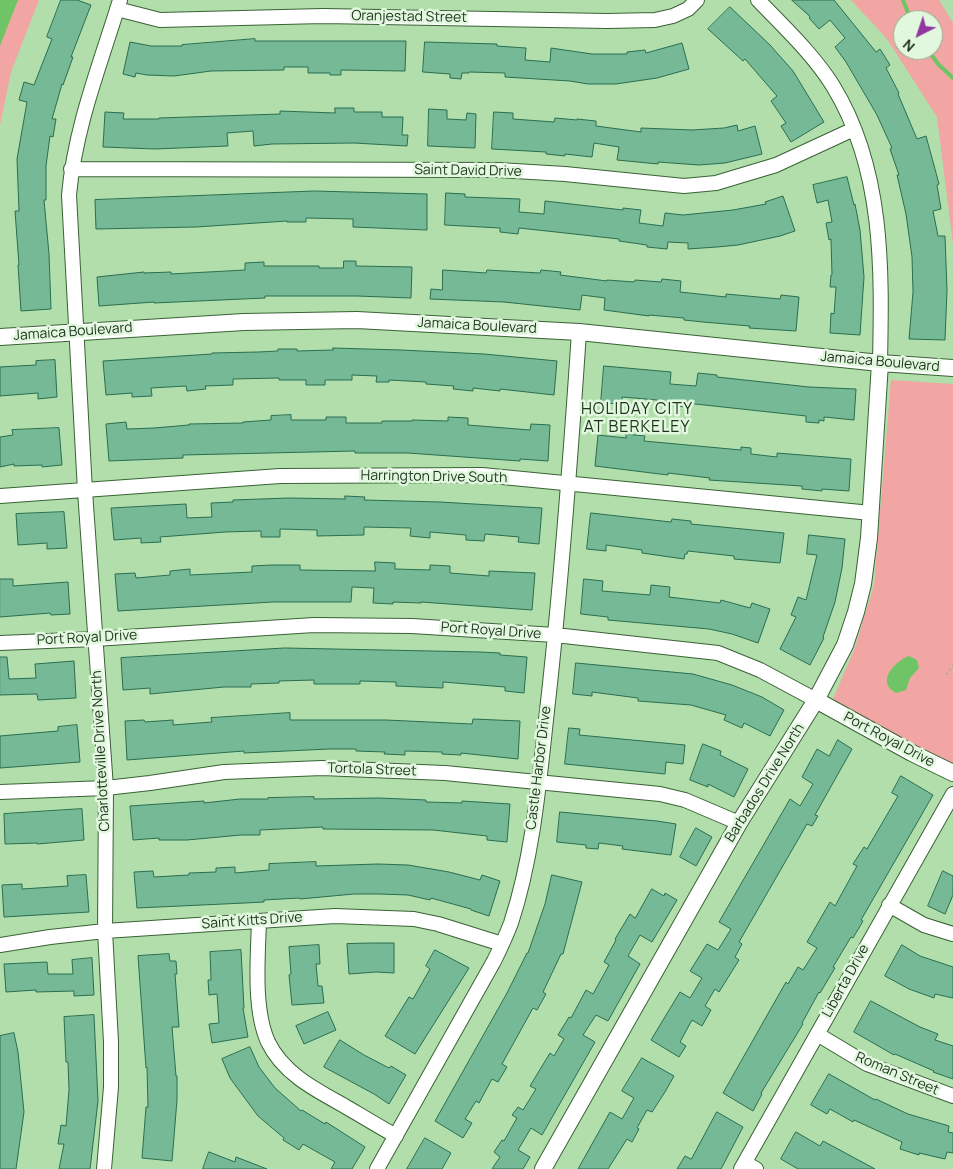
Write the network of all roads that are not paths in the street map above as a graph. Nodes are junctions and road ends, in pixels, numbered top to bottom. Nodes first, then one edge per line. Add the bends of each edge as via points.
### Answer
1 (697, 0) edge
2 (758, 0) edge
3 (118, 5) edge
4 (854, 129) junction
5 (71, 169) junction
6 (75, 332) junction
7 (579, 332) junction
8 (0, 337) edge
9 (880, 363) junction
10 (953, 368) edge
11 (569, 484) junction
12 (85, 491) junction
13 (0, 496) edge
14 (871, 514) junction
15 (555, 635) junction
16 (95, 639) junction
17 (0, 643) edge
18 (816, 700) junction
19 (953, 773) edge
20 (539, 783) junction
21 (106, 788) junction
22 (0, 792) edge
23 (953, 794) edge
24 (739, 823) junction
25 (889, 905) junction
26 (259, 921) junction
27 (104, 932) junction
28 (953, 934) edge
29 (502, 944) junction
30 (0, 945) edge
31 (816, 1034) junction
32 (953, 1096) edge
33 (396, 1136) junction
34 (747, 1167) edge
35 (104, 1169) edge
36 (376, 1169) edge
37 (543, 1169) edge

1 - 3 street, Oranjestad Street via 673,16 655,20 606,21 323,16 160,20
2 - 4 street via 815,61 833,86
3 - 5 street, Charlotteville Drive North via 86,103
4 - 5 street, Saint David Drive via 776,165 716,183 684,186 498,170
4 - 9 street via 875,207 880,262
5 - 6 street, Charlotteville Drive North via 69,195
6 - 7 street, Jamaica Boulevard via 244,322 357,320
6 - 8 street, Jamaica Boulevard
6 - 12 street, Charlotteville Drive North
7 - 9 street, Jamaica Boulevard
7 - 11 street, Castle Harbor Drive
9 - 10 street, Jamaica Boulevard
9 - 14 street, Barbados Drive North
11 - 12 street, Harrington Drive South via 482,475 280,476
11 - 14 street, Harrington Drive South
11 - 15 street, Castle Harbor Drive
12 - 13 street, Harrington Drive South
12 - 16 street, Charlotteville Drive North
14 - 18 street, Barbados Drive North via 863,584 856,612 845,645
15 - 16 street, Port Royal Drive via 412,626 314,625
15 - 18 street, Port Royal Drive via 718,653 760,670
15 - 20 street, Castle Harbor Drive
16 - 17 street, Port Royal Drive
16 - 21 street, Charlotteville Drive North
18 - 19 street, Port Royal Drive
18 - 24 street, Barbados Drive North
20 - 21 street, Tortola Street via 445,773 322,768 224,772
20 - 24 street, Tortola Street via 660,794 685,800
20 - 29 street, Castle Harbor Drive via 519,896
21 - 22 street, Tortola Street
21 - 27 street, Charlotteville Drive North
23 - 25 street, Liberta Drive
24 - 37 street, Barbados Drive North
25 - 28 street via 924,925
25 - 31 street, Liberta Drive
26 - 27 street, Saint Kitts Drive
26 - 29 street, Saint Kitts Drive via 335,916 414,918
26 - 33 street via 258,986 264,1027 276,1056 305,1084
27 - 30 street, Saint Kitts Drive
27 - 35 street, Charlotteville Drive North via 111,1051 109,1128
29 - 33 street, Castle Harbor Drive
31 - 32 street, Roman Street via 867,1064
31 - 34 street, Liberta Drive
33 - 36 street, Castle Harbor Drive

